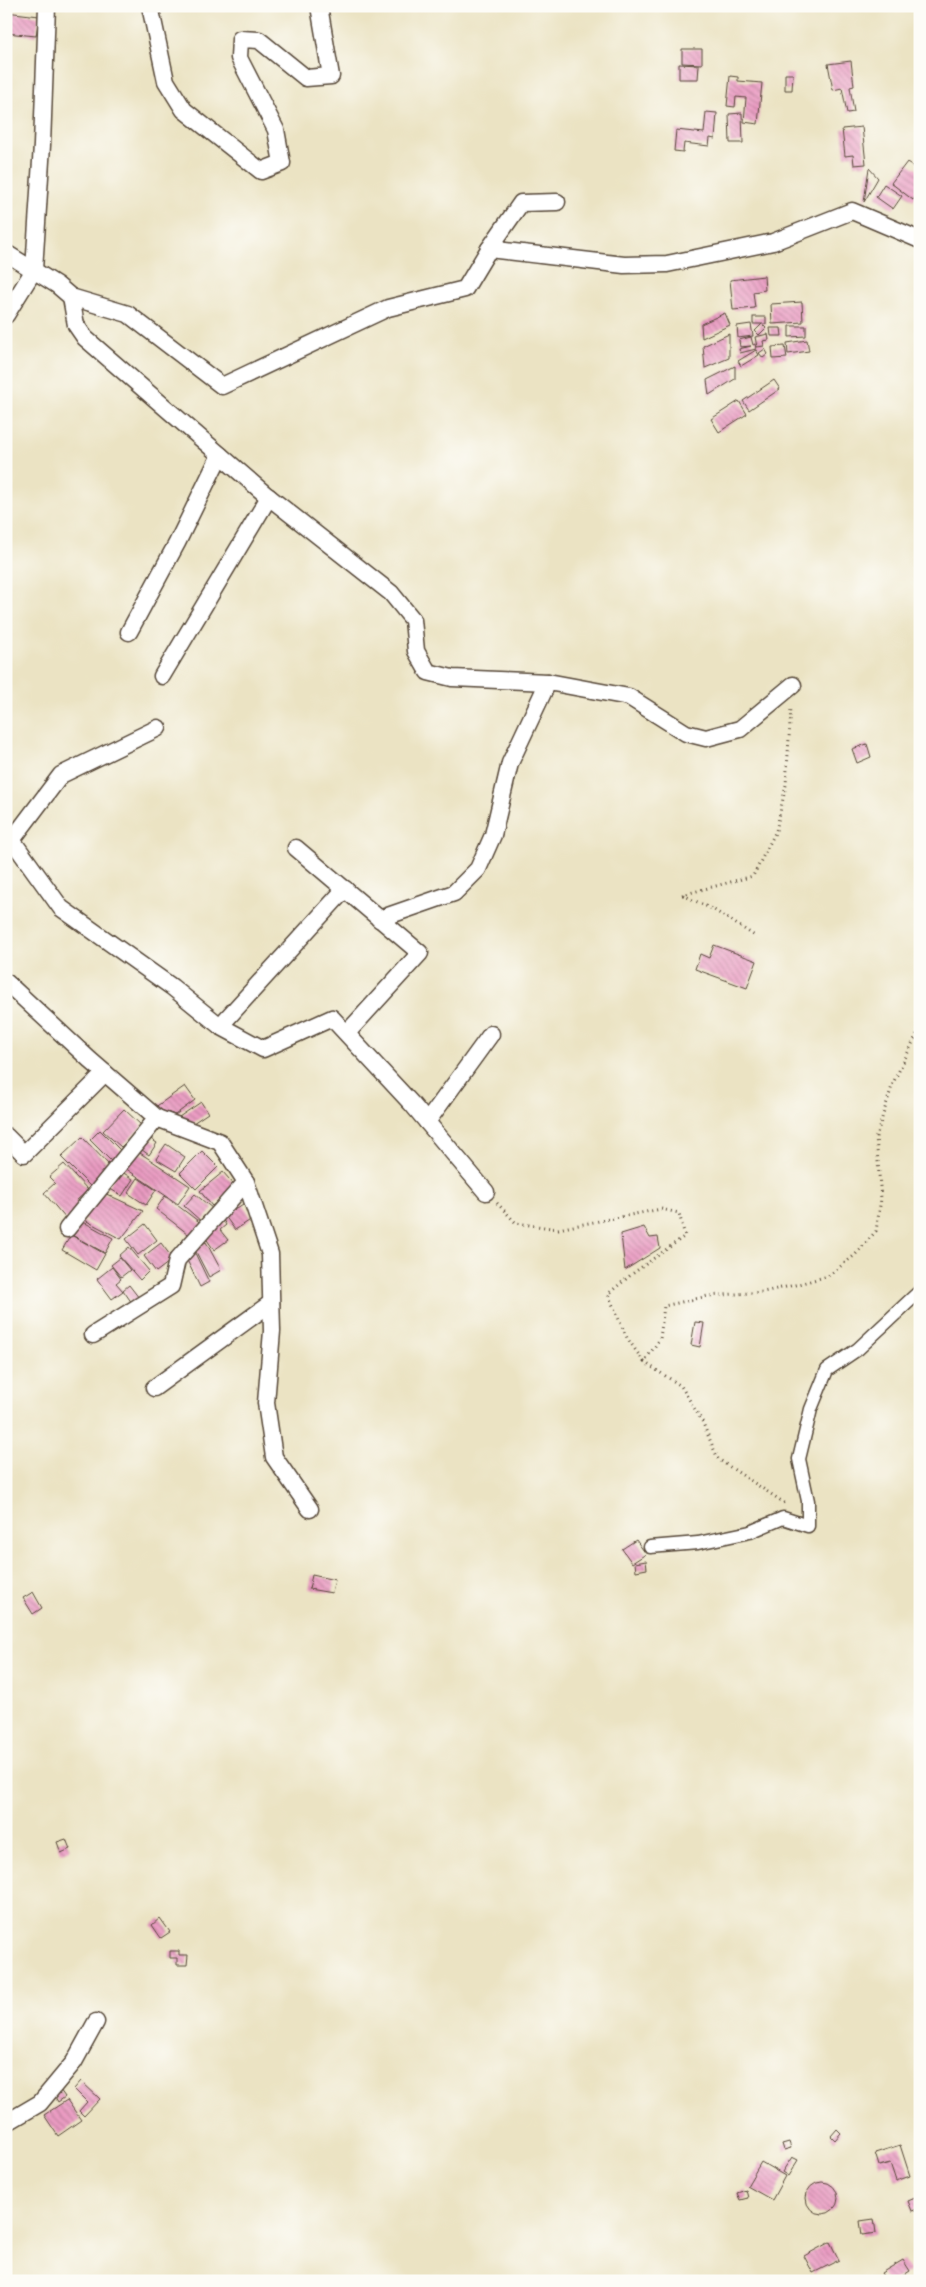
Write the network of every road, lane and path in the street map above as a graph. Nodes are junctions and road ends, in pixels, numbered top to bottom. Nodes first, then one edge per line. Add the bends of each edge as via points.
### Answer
1 (47, 6) edge
2 (150, 6) edge
3 (319, 6) edge
4 (557, 202) dead end
5 (920, 240) edge
6 (488, 249) junction
7 (6, 253) edge
8 (34, 270) junction
9 (72, 297) junction
10 (6, 314) edge
11 (220, 455) junction
12 (269, 498) junction
13 (129, 632) dead end
14 (162, 676) dead end
15 (548, 682) junction
16 (793, 686) joint
17 (158, 728) dead end
18 (9, 840) edge
19 (296, 848) dead end
20 (345, 890) junction
21 (379, 919) junction
22 (755, 936) dead end
23 (6, 982) edge
24 (220, 1026) junction
25 (920, 1028) edge
26 (347, 1034) junction
27 (491, 1034) dead end
28 (105, 1073) junction
29 (157, 1118) junction
30 (427, 1122) junction
31 (6, 1136) edge
32 (246, 1182) junction
33 (486, 1192) joint
34 (67, 1229) dead end
35 (920, 1291) edge
36 (271, 1303) junction
37 (93, 1335) dead end
38 (644, 1362) junction
39 (154, 1388) dead end
40 (310, 1509) dead end
41 (808, 1520) junction
42 (650, 1548) dead end
43 (96, 2022) dead end
44 (6, 2123) edge

1 - 8 street
2 - 3 street via 166,81 184,110 261,171 282,163 276,130 239,58 240,39 259,40 306,78 331,76
4 - 6 street via 521,203
5 - 6 street via 852,211 773,242 667,264 624,265
6 - 9 street via 465,289 388,308 222,386 128,314
7 - 8 street
8 - 9 street
8 - 10 street
9 - 11 street via 76,325 85,338
11 - 12 street
11 - 13 street
12 - 14 street
12 - 15 street via 392,592 413,620 416,651 428,672 452,678
15 - 16 street via 629,698 686,733 706,738 740,729
15 - 21 street via 510,763 493,835 478,869 454,893
16 - 22 path via 786,785 776,831 753,876 682,895 714,910
17 - 18 street via 61,774
18 - 24 street via 61,908 172,987
19 - 20 street
20 - 21 street
20 - 24 street
21 - 26 street via 420,953
23 - 28 street
24 - 26 street via 263,1049 332,1018
25 - 38 path via 893,1083 876,1137 881,1199 876,1231 855,1255 828,1276 763,1292 708,1296 664,1306 660,1339
26 - 30 street
27 - 30 street
28 - 29 street
28 - 31 street via 24,1154
29 - 32 street via 220,1142
29 - 34 street
30 - 33 street
32 - 36 street via 270,1254
32 - 37 street via 177,1260 171,1286
33 - 38 path via 516,1223 558,1229 661,1210 679,1213 685,1236 608,1294 627,1338
35 - 41 street via 858,1350 827,1370 811,1409 799,1459 808,1501
36 - 39 street
36 - 40 street via 266,1403 274,1457
38 - 41 path via 681,1386 702,1421 718,1459
41 - 42 street via 808,1526 783,1518 750,1532 698,1543
43 - 44 street via 74,2062 40,2103

